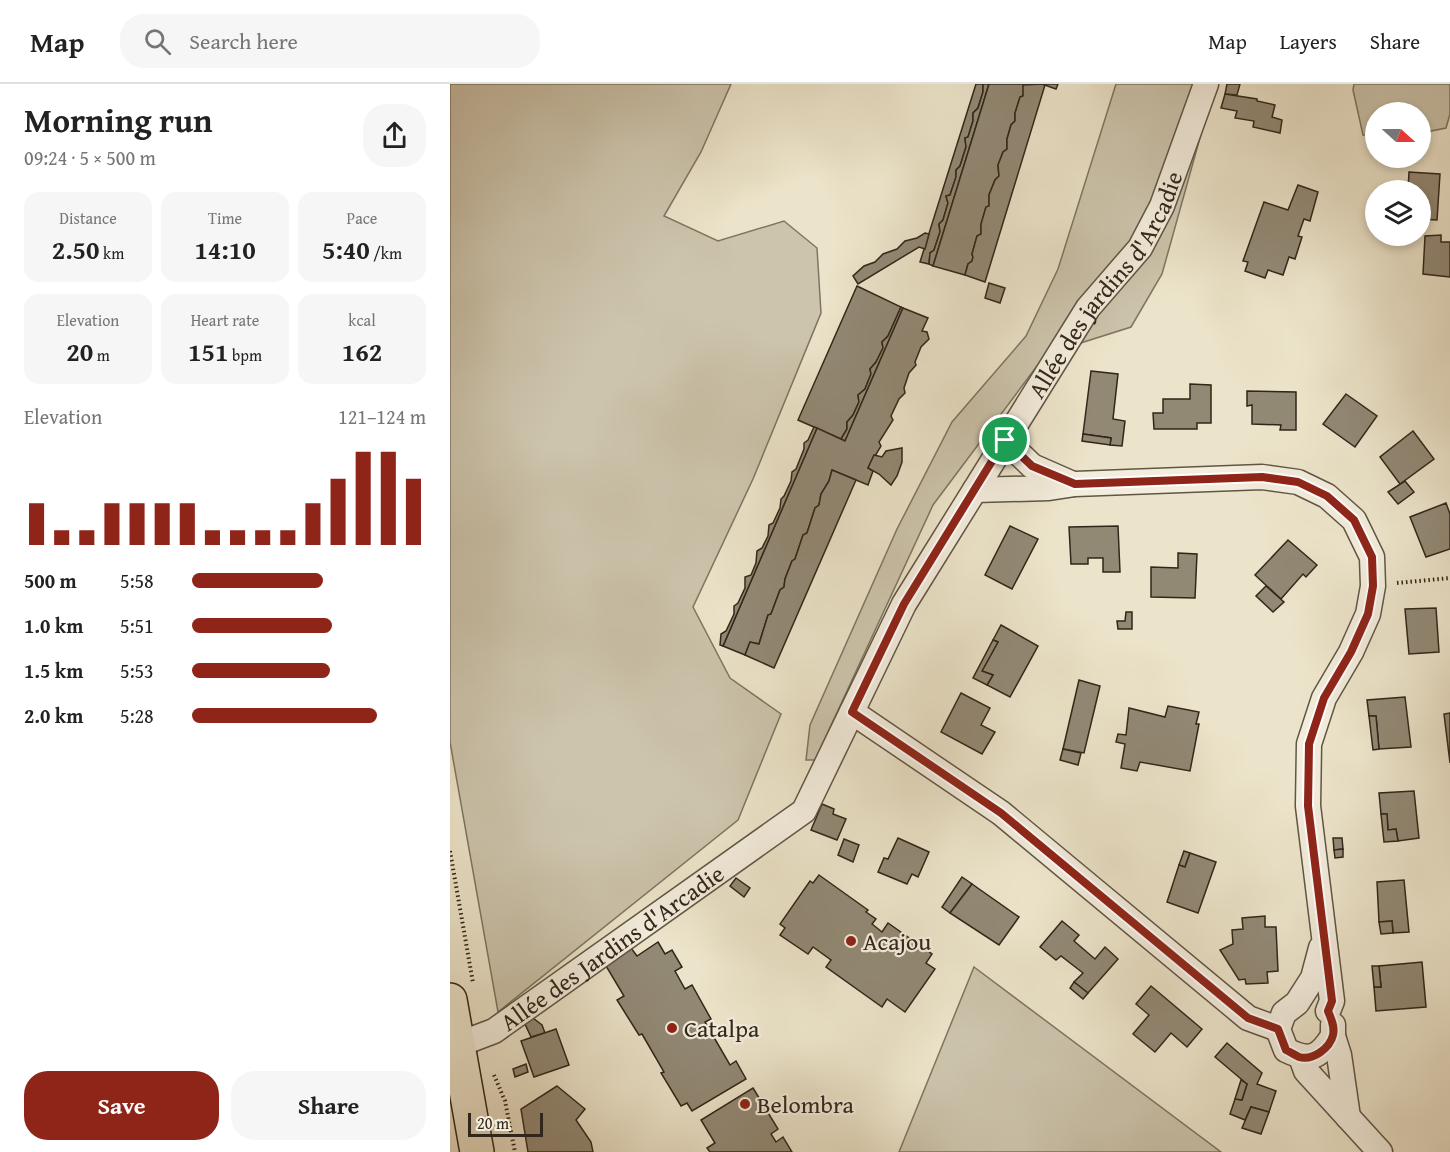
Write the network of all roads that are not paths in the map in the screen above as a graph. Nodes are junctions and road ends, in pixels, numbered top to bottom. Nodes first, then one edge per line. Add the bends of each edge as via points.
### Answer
1 (1206, 84) edge
2 (1005, 440) junction
3 (1075, 484) junction
4 (975, 490) junction
5 (852, 712) junction
6 (764, 841) joint
7 (1324, 937) junction
8 (462, 994) edge
9 (1297, 1003) junction
10 (1328, 1011) junction
11 (1278, 1029) junction
12 (1333, 1036) junction
13 (456, 1045) junction
14 (1301, 1057) junction
15 (1348, 1117) junction
16 (477, 1152) edge
17 (1380, 1152) edge

1 - 2 street, Allée des jardins d'Arcadie via 1162,206 1140,248 1088,308
2 - 3 street via 1032,466
2 - 4 street, Allée des jardins d'Arcadie
3 - 4 street
3 - 7 street via 1262,477 1298,482 1327,496 1354,520 1372,557 1373,586 1368,614 1324,698 1309,744 1308,806
4 - 5 street, Allée des jardins d'Arcadie via 904,604
5 - 6 street, Allée des jardins d'Arcadie via 804,811
5 - 11 street via 1001,813 1248,1018
6 - 13 street, Allée des Jardins d'Arcadie via 494,1031
7 - 9 street via 1313,978
7 - 10 street via 1332,1001
8 - 13 main road
9 - 10 street via 1314,1002
9 - 11 street via 1284,1013
10 - 12 street
11 - 14 street via 1286,1050
12 - 14 street via 1325,1049
12 - 15 street
13 - 16 main road
14 - 15 street via 1306,1071
15 - 17 street

